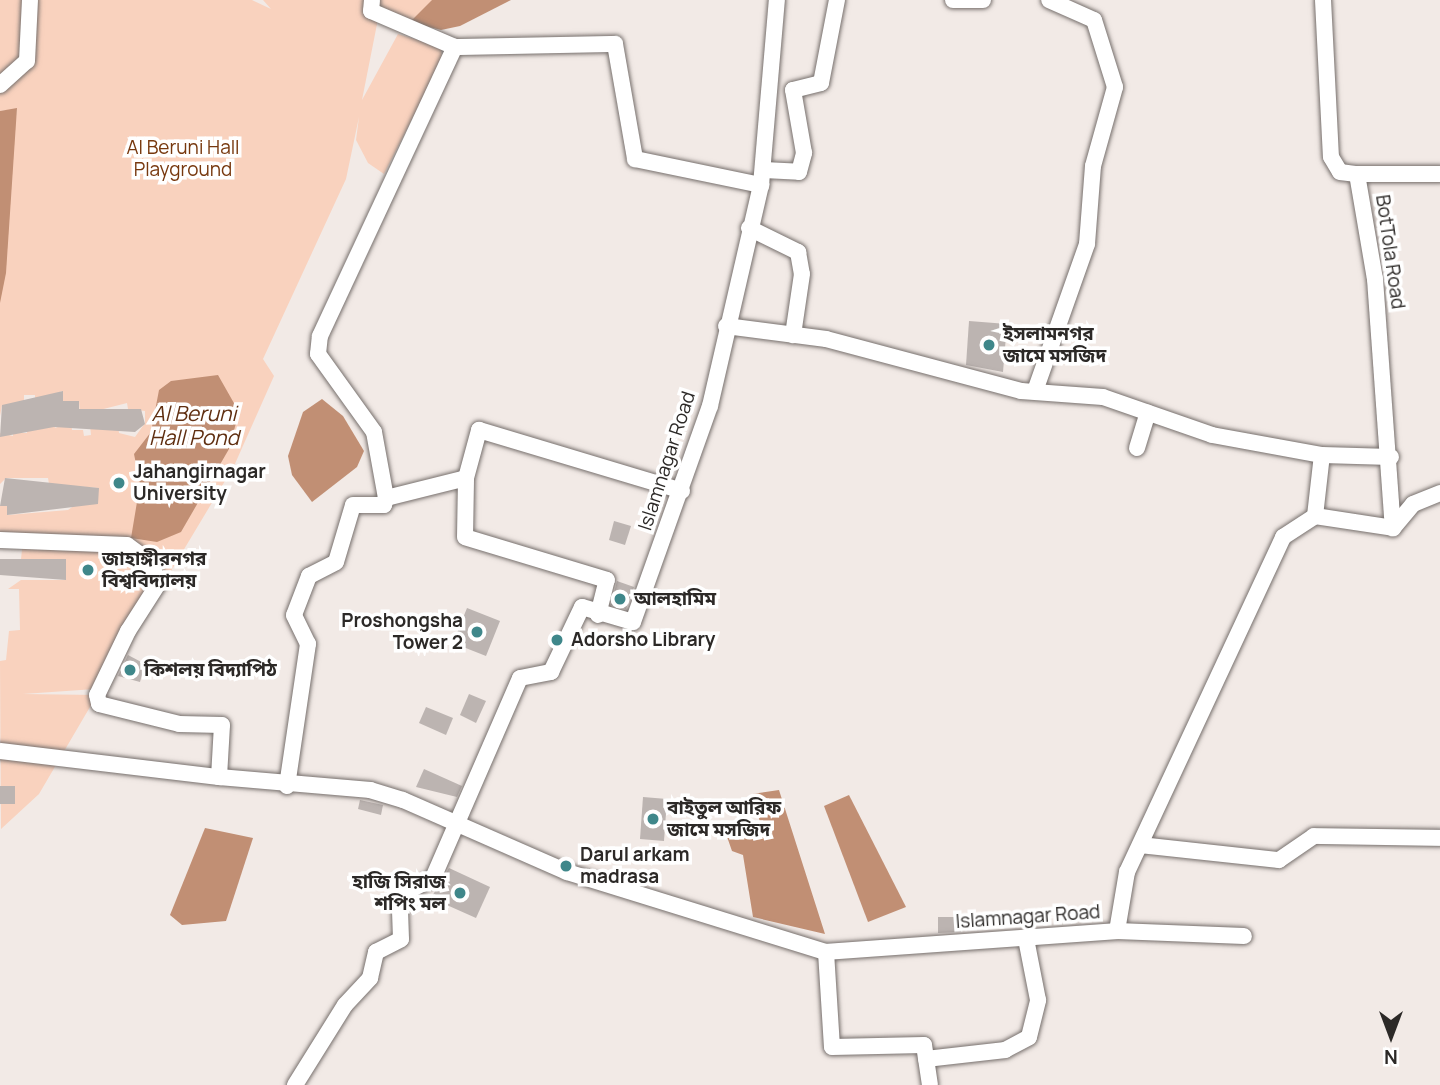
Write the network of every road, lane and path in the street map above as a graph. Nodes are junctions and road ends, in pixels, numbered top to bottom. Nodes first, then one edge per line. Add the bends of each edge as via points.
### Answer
1 (30, 0) edge
2 (372, 0) edge
3 (777, 0) edge
4 (837, 0) edge
5 (953, 0) edge
6 (983, 0) edge
7 (1049, 0) edge
8 (1323, 0) edge
9 (455, 47) junction
10 (0, 85) edge
11 (1357, 174) junction
12 (1440, 174) edge
13 (763, 178) junction
14 (749, 228) junction
15 (726, 326) junction
16 (793, 335) junction
17 (1035, 391) junction
18 (1148, 413) junction
19 (1137, 448) dead end
20 (1322, 454) junction
21 (1391, 457) junction
22 (466, 478) junction
23 (682, 491) junction
24 (1440, 493) edge
25 (386, 498) junction
26 (1315, 516) junction
27 (1393, 528) junction
28 (0, 540) edge
29 (598, 615) junction
30 (0, 751) edge
31 (219, 777) junction
32 (287, 786) junction
33 (459, 822) junction
34 (1440, 838) edge
35 (1140, 845) junction
36 (1117, 931) junction
37 (1244, 936) dead end
38 (1026, 940) junction
39 (826, 952) junction
40 (926, 1059) junction
41 (295, 1085) edge
42 (930, 1085) edge

1 - 10 street via 27,61
2 - 9 street via 371,11
3 - 13 street, Islamnagar Road
4 - 13 street via 821,83 793,90 804,153 799,172
5 - 6 street
7 - 17 street via 1094,20 1115,88 1093,166 1087,244
8 - 11 street, BotTola Road via 1331,157 1340,172
9 - 13 street via 615,44 635,159
9 - 25 street via 320,336 318,354 374,432
11 - 12 street
11 - 21 street, BotTola Road via 1375,279
13 - 14 street, Islamnagar Road
14 - 15 street, Islamnagar Road
14 - 16 street via 798,252 802,274
15 - 16 street
15 - 23 street, Islamnagar Road
16 - 17 street
17 - 18 street via 1075,391
18 - 19 street
18 - 20 street via 1212,435
20 - 21 street
20 - 26 street
21 - 27 street, BotTola Road
22 - 23 street via 479,430
22 - 25 street
22 - 29 street via 465,537 607,580
23 - 29 street, Islamnagar Road via 633,622
24 - 27 street via 1413,504
25 - 32 street via 384,505 353,505 336,562 309,576 294,615 308,644
26 - 27 street
26 - 35 street, Islamnagar Road via 1283,537
28 - 31 street via 127,545 146,559 160,581 128,631 97,695 99,704 179,724 222,725
29 - 33 street, Islamnagar Road via 582,607 551,671 520,678
30 - 31 street, Islamnagar Road
31 - 32 street, Islamnagar Road
32 - 33 street, Islamnagar Road via 370,790
33 - 39 street, Islamnagar Road via 579,876
33 - 41 street, Islamnagar Road via 433,878 405,892 400,903 401,939 376,952 370,978 345,1005
34 - 35 street via 1314,836 1279,860
35 - 36 street, Islamnagar Road via 1127,872
36 - 37 street
36 - 38 street, Islamnagar Road
38 - 39 street, Islamnagar Road
38 - 40 street via 1038,1000 1029,1037 1005,1050
39 - 40 street via 832,1047 924,1045
40 - 42 street

